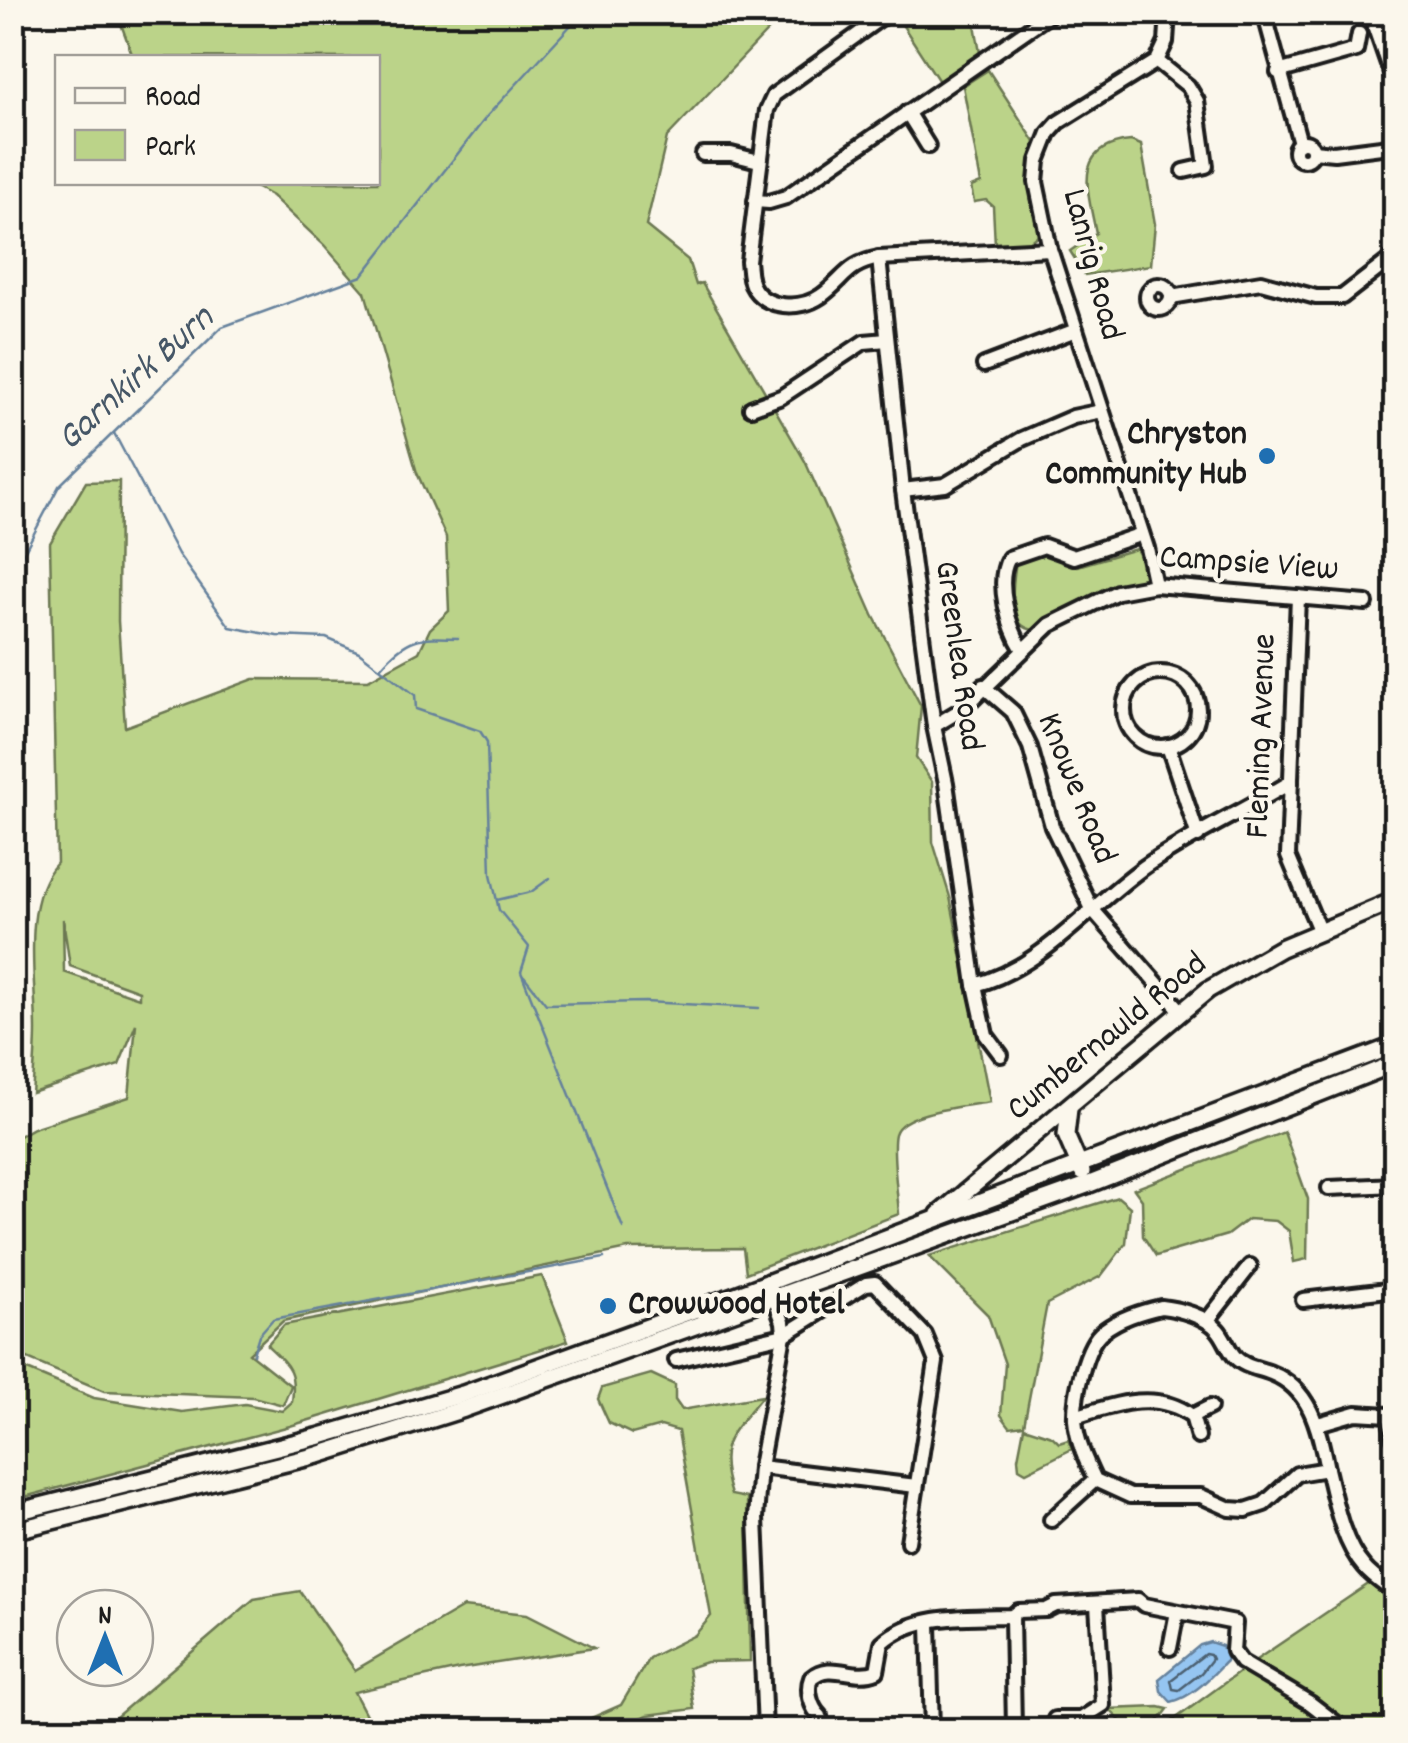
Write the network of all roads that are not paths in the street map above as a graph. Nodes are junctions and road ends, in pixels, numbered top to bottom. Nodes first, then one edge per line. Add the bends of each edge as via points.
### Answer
1 (889, 12) edge
2 (1053, 12) edge
3 (1168, 12) edge
4 (1264, 12) edge
5 (1371, 12) edge
6 (1359, 34) dead end
7 (1356, 50) junction
8 (1157, 61) junction
9 (1368, 64) dead end
10 (1278, 72) junction
11 (1396, 84) edge
12 (907, 112) junction
13 (928, 145) dead end
14 (1389, 146) dead end
15 (703, 154) dead end
16 (759, 161) junction
17 (1184, 171) dead end
18 (754, 201) junction
19 (1050, 248) junction
20 (1396, 255) edge
21 (879, 258) junction
22 (1172, 297) dead end
23 (1076, 330) junction
24 (888, 340) junction
25 (984, 365) dead end
26 (751, 408) dead end
27 (1102, 411) junction
28 (902, 490) junction
29 (1142, 534) junction
30 (1155, 586) junction
31 (1298, 597) junction
32 (1366, 603) dead end
33 (1022, 650) junction
34 (983, 686) junction
35 (934, 726) junction
36 (1168, 746) junction
37 (1291, 782) junction
38 (1198, 836) junction
39 (1396, 900) edge
40 (1092, 909) junction
41 (1319, 930) junction
42 (975, 985) junction
43 (1182, 1012) junction
44 (1396, 1045) edge
45 (1002, 1055) dead end
46 (1396, 1063) edge
47 (1069, 1108) junction
48 (1079, 1162) junction
49 (1088, 1185) junction
50 (1396, 1185) edge
51 (1329, 1188) dead end
52 (928, 1222) junction
53 (1250, 1266) dead end
54 (768, 1281) junction
55 (1396, 1289) edge
56 (774, 1297) junction
57 (1303, 1300) dead end
58 (1206, 1321) junction
59 (784, 1335) junction
60 (676, 1360) dead end
61 (1210, 1407) dead end
62 (1392, 1414) edge
63 (1192, 1416) junction
64 (1075, 1417) junction
65 (1318, 1424) junction
66 (1198, 1437) dead end
67 (1394, 1439) edge
68 (760, 1467) junction
69 (1327, 1469) junction
70 (1094, 1480) junction
71 (916, 1486) junction
72 (12, 1513) edge
73 (1051, 1520) dead end
74 (12, 1531) edge
75 (908, 1542) dead end
76 (1396, 1593) edge
77 (1098, 1604) junction
78 (1177, 1612) junction
79 (1012, 1616) junction
80 (928, 1624) junction
81 (1170, 1648) dead end
82 (764, 1730) edge
83 (821, 1730) edge
84 (932, 1730) edge
85 (1014, 1730) edge
86 (1054, 1730) edge
87 (1345, 1730) edge

1 - 16 street via 774,94
2 - 12 street
3 - 8 street
4 - 10 street
5 - 11 main road
6 - 7 street
7 - 9 street
7 - 10 street
8 - 17 street via 1197,100 1206,166
8 - 19 street, Lanrig Road via 1048,133 1036,182
10 - 14 street via 1301,159 1313,150
12 - 13 street
12 - 18 street via 786,196
15 - 16 street
16 - 18 street
18 - 21 street via 748,262 759,296 798,306 821,296 848,269
19 - 21 street
19 - 23 street, Lanrig Road
20 - 22 street via 1342,297 1261,282
21 - 24 street, Greenlea Road
23 - 25 street
23 - 27 street, Lanrig Road
24 - 26 street via 864,342 781,397
24 - 28 street, Greenlea Road
27 - 28 street via 1022,440 945,485
27 - 29 street, Lanrig Road
28 - 35 street, Greenlea Road
29 - 30 street, Lanrig Road
29 - 33 street via 1074,558 1044,546 1008,558 1003,577
30 - 31 street, Campsie View
30 - 33 street, Campsie View via 1117,592 1050,625
31 - 32 street, Campsie View
31 - 37 street, Fleming Avenue
33 - 34 street, Campsie View
34 - 35 street, Campsie View via 964,708
34 - 40 street, Knowe Road via 1013,712 1052,826
35 - 42 street, Greenlea Road
36 - 36 street via 1143,742 1125,718 1130,690 1150,674 1172,674 1188,683 1199,708 1189,735
36 - 38 street
37 - 38 street
37 - 41 street, Fleming Avenue via 1288,856
38 - 40 street
39 - 41 main road, Cumbernauld Road
40 - 42 street via 1001,978
40 - 43 street, Knowe Road
41 - 43 main road, Cumbernauld Road via 1243,968
42 - 45 street, Greenlea Road via 986,1035
43 - 47 main road, Cumbernauld Road
44 - 48 main road
46 - 49 main road
47 - 48 main road via 1065,1127
47 - 52 main road, Cumbernauld Road
48 - 49 main road
48 - 52 main road
49 - 56 main road
50 - 51 street
52 - 54 main road
53 - 58 street
54 - 56 street
54 - 72 main road via 463,1394
55 - 57 street
56 - 59 street
56 - 74 main road via 318,1454
58 - 64 street via 1161,1308 1099,1333 1083,1366
58 - 65 street via 1243,1363 1292,1386
59 - 60 street
59 - 68 street
59 - 71 street via 866,1284 875,1284 925,1334 936,1362
61 - 63 street
62 - 65 street via 1356,1413
62 - 67 street
63 - 64 street via 1162,1402 1122,1402
63 - 66 street
64 - 70 street
65 - 69 street
68 - 71 street
68 - 82 street
69 - 70 street via 1296,1474 1264,1504 1246,1510 1201,1496 1130,1496
69 - 76 street via 1353,1549 1364,1568
70 - 73 street
71 - 75 street
77 - 78 street via 1138,1600
77 - 79 street via 1018,1610
77 - 86 street via 1103,1705 1082,1719 1054,1719
78 - 81 street
78 - 87 street via 1234,1623 1233,1651 1241,1662
79 - 80 street
79 - 85 street
80 - 83 street via 882,1643 880,1664 871,1674 839,1669 811,1678
80 - 84 street

